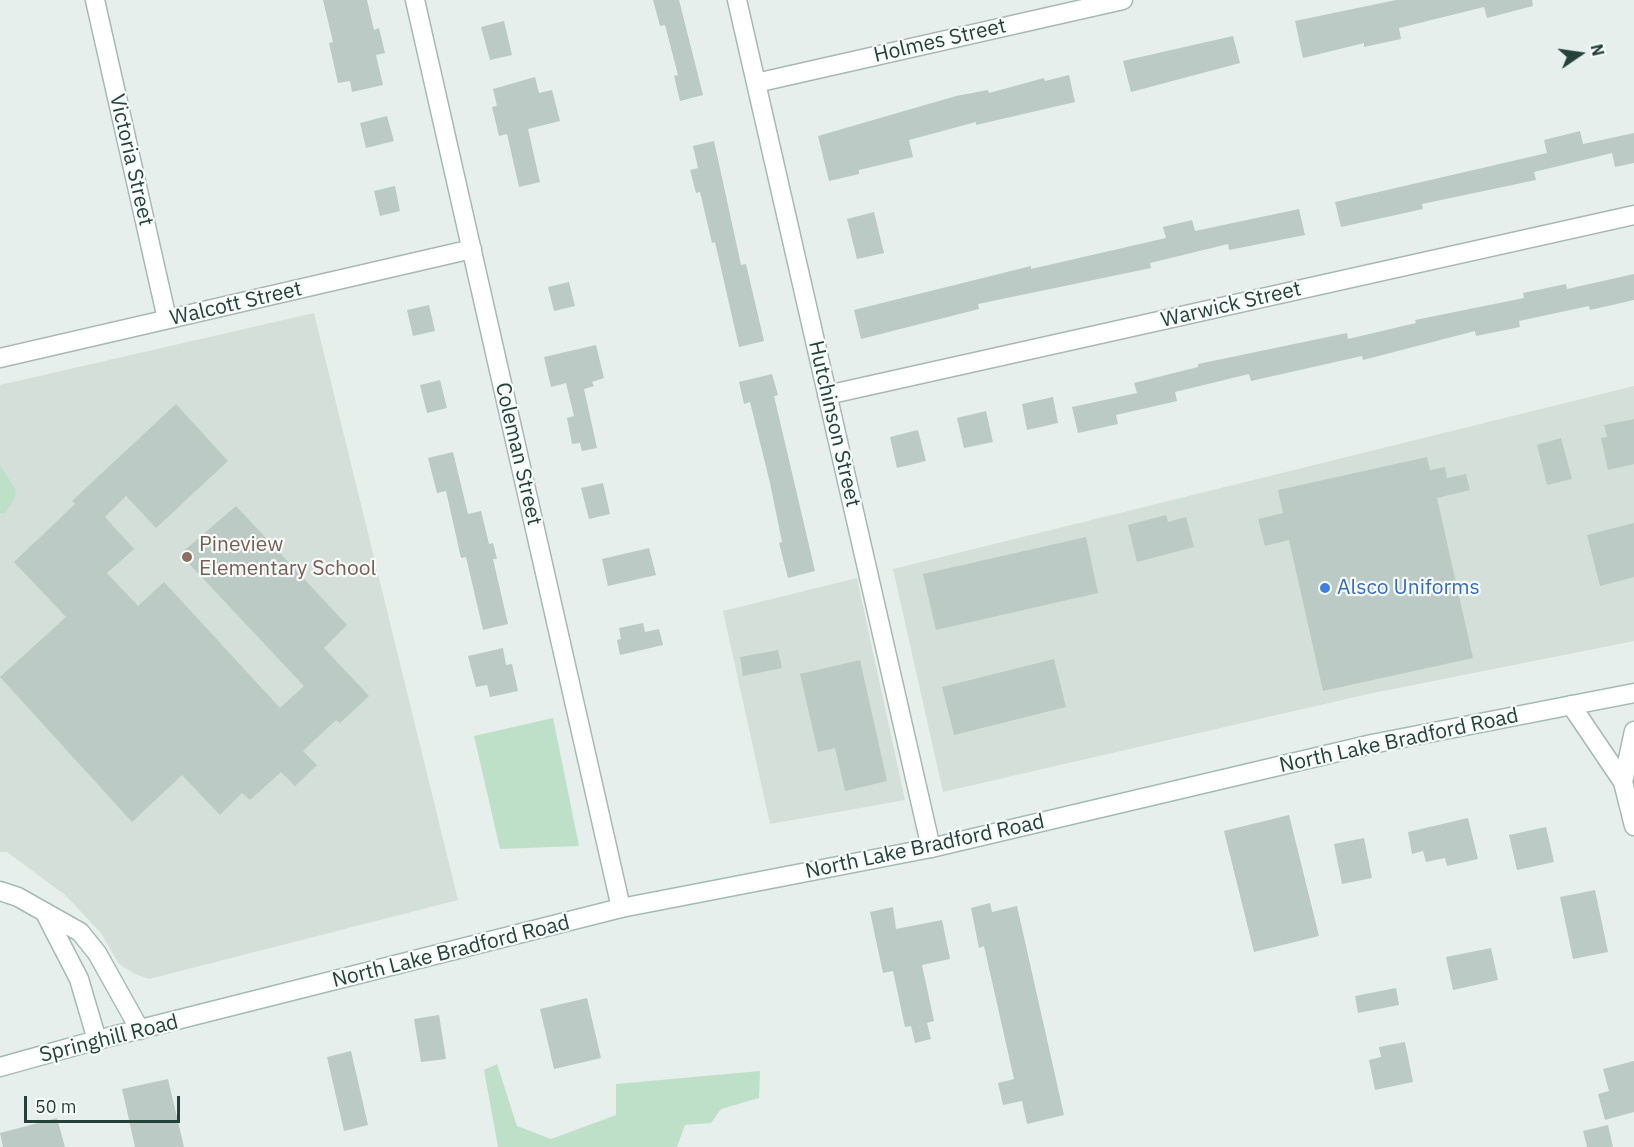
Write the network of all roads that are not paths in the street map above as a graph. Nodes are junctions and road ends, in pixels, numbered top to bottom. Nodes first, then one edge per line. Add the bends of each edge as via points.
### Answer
1 (95, 0) edge
2 (415, 0) edge
3 (737, 0) edge
4 (1123, 0) edge
5 (756, 83) junction
6 (1634, 215) edge
7 (472, 249) junction
8 (167, 319) junction
9 (0, 358) edge
10 (827, 395) junction
11 (1634, 693) edge
12 (1571, 705) junction
13 (1634, 731) edge
14 (1623, 782) junction
15 (1634, 826) edge
16 (931, 848) junction
17 (0, 891) edge
18 (621, 908) junction
19 (46, 915) junction
20 (219, 1011) joint
21 (140, 1030) junction
22 (96, 1040) junction
23 (0, 1067) edge

1 - 8 street, Victoria Street
2 - 7 street, Coleman Street
3 - 5 street, Hutchinson Street
4 - 5 street, Holmes Street
5 - 10 street, Hutchinson Street
6 - 10 street, Warwick Street
7 - 8 street, Walcott Street
7 - 18 street, Coleman Street
8 - 9 street, Walcott Street
10 - 16 street, Hutchinson Street
11 - 12 street, North Lake Bradford Road
12 - 14 street
12 - 16 street, North Lake Bradford Road via 1372,744
13 - 14 street
14 - 15 street
16 - 18 street, North Lake Bradford Road
17 - 19 street via 18,897
18 - 20 street, North Lake Bradford Road
19 - 21 street via 80,932 97,954
19 - 22 street via 79,979
20 - 21 street, Springhill Road
21 - 22 street, Springhill Road
22 - 23 street, Springhill Road

